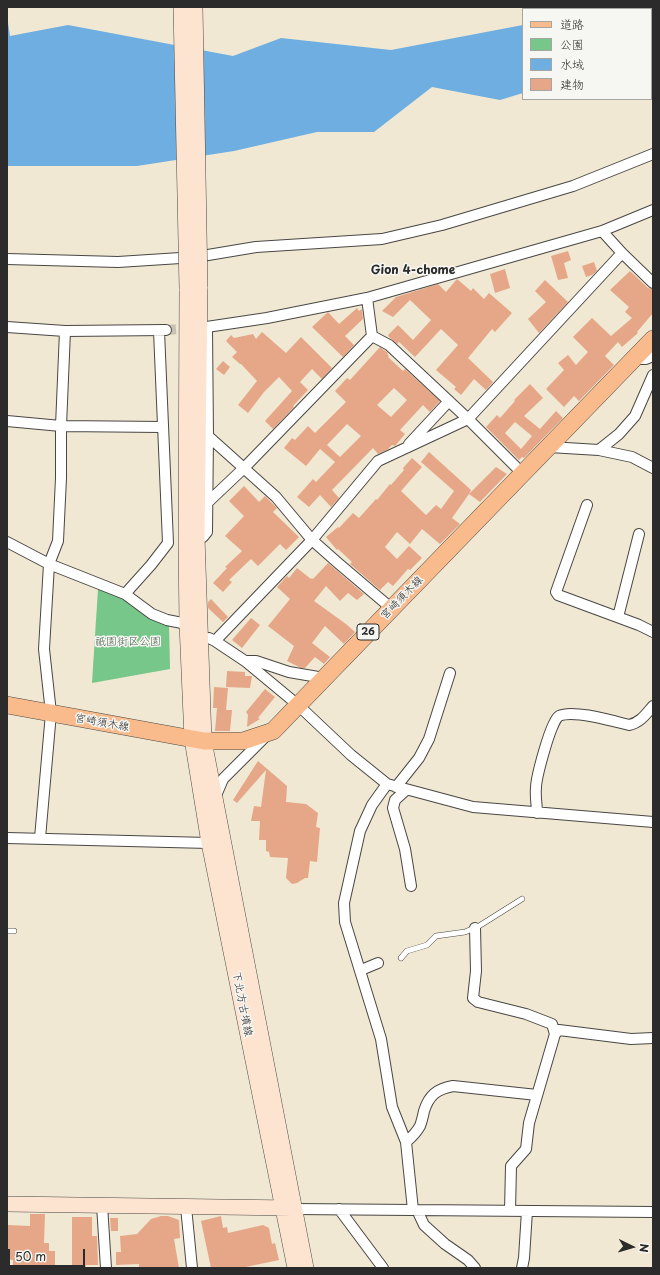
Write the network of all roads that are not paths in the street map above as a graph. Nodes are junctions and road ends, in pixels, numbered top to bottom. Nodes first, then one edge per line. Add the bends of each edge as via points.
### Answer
1 (181, 7) edge
2 (195, 7) edge
3 (653, 154) edge
4 (653, 210) edge
5 (602, 231) junction
6 (622, 253) junction
7 (7, 259) edge
8 (653, 283) edge
9 (193, 288) junction
10 (367, 298) junction
11 (7, 327) edge
12 (65, 331) junction
13 (372, 336) junction
14 (653, 339) edge
15 (653, 356) edge
16 (634, 359) junction
17 (653, 375) edge
18 (449, 402) junction
19 (468, 419) junction
20 (7, 421) edge
21 (61, 426) junction
22 (162, 427) junction
23 (208, 436) junction
24 (549, 447) junction
25 (404, 448) junction
26 (599, 450) junction
27 (244, 468) junction
28 (653, 468) edge
29 (523, 474) junction
30 (206, 504) junction
31 (587, 505) dead end
32 (639, 534) dead end
33 (191, 540) junction
34 (312, 540) junction
35 (7, 542) edge
36 (168, 543) junction
37 (49, 564) junction
38 (125, 594) junction
39 (391, 608) junction
40 (618, 617) junction
41 (187, 624) junction
42 (653, 632) edge
43 (200, 635) junction
44 (215, 640) junction
45 (245, 662) junction
46 (450, 673) dead end
47 (324, 678) junction
48 (7, 705) edge
49 (298, 705) junction
50 (653, 706) edge
51 (51, 713) junction
52 (273, 731) junction
53 (198, 740) junction
54 (392, 786) junction
55 (406, 790) junction
56 (215, 799) junction
57 (537, 813) junction
58 (653, 822) edge
59 (7, 838) edge
60 (40, 838) junction
61 (209, 843) junction
62 (411, 886) dead end
63 (522, 899) dead end
64 (475, 928) junction
65 (7, 931) edge
66 (14, 931) dead end
67 (401, 958) dead end
68 (378, 963) dead end
69 (361, 970) junction
70 (555, 1034) junction
71 (653, 1038) edge
72 (537, 1095) junction
73 (406, 1142) junction
74 (7, 1204) edge
75 (102, 1205) junction
76 (186, 1207) junction
77 (289, 1208) junction
78 (339, 1209) junction
79 (415, 1210) junction
80 (510, 1211) junction
81 (527, 1211) junction
82 (653, 1211) edge
83 (106, 1268) edge
84 (192, 1268) edge
85 (295, 1268) edge
86 (306, 1268) edge
87 (383, 1268) edge
88 (475, 1268) edge
89 (522, 1268) edge

1 - 9 street, bridge
2 - 9 street, bridge
3 - 7 street via 573,186 442,225 382,239 256,247 196,257 118,262
4 - 5 street
5 - 6 street
5 - 10 street
6 - 8 street
6 - 19 street
9 - 33 street
10 - 13 street
10 - 23 street via 204,328
11 - 12 street
12 - 21 street
12 - 22 street via 162,330
13 - 18 street via 389,346
13 - 27 street
14 - 16 main road, 宮崎須木線 / 26
15 - 16 street
16 - 24 main road, 宮崎須木線 / 26
17 - 26 street via 635,416 619,434
18 - 19 street
18 - 25 street
19 - 25 street
19 - 29 street
20 - 21 street
21 - 22 street
21 - 37 street via 58,541
22 - 36 street
23 - 27 street
23 - 30 street
24 - 26 street
24 - 29 main road, 宮崎須木線 / 26
25 - 34 street via 378,461
26 - 28 street via 632,457
27 - 30 street
27 - 34 street via 276,497
29 - 39 main road, 宮崎須木線 / 26
30 - 33 street via 207,532 203,537
31 - 40 street via 556,592 558,595
32 - 40 street
33 - 36 street
33 - 41 street
33 - 43 street
34 - 39 street
34 - 44 street
35 - 37 street
36 - 38 street
37 - 38 street
37 - 51 street via 44,649
38 - 41 street via 152,614
39 - 47 main road, 宮崎須木線 / 26
40 - 42 street
41 - 43 street
41 - 53 street
43 - 44 street
43 - 53 street
44 - 45 street
45 - 47 street via 256,661 289,672
45 - 49 street
46 - 54 street via 429,739 419,758
47 - 49 main road, 宮崎須木線 / 26
48 - 51 main road, 宮崎須木線 / 26
49 - 52 main road, 宮崎須木線 / 26
49 - 54 street via 351,755
50 - 57 street via 644,718 629,725 584,714 565,714 555,719 536,787
51 - 53 main road, 宮崎須木線 / 26
51 - 60 street
52 - 53 main road, 宮崎須木線 / 26 via 243,741
52 - 56 street via 223,779
53 - 56 street, 下北方古墳線
53 - 61 street, 下北方古墳線
54 - 55 street
54 - 69 street via 372,805 360,831 344,903 345,922
55 - 57 street via 473,807
55 - 62 street via 396,800 393,808 405,849
56 - 77 street, 下北方古墳線
57 - 58 street
59 - 60 street
60 - 61 street
61 - 77 street, 下北方古墳線
63 - 64 lane
64 - 67 lane via 436,936 427,945 407,950
64 - 70 street via 476,971 473,998 478,1002 526,1014 552,1024
65 - 66 lane
68 - 69 street
69 - 73 street via 381,1040 392,1107
70 - 71 street via 559,1030 631,1039
70 - 72 street
72 - 73 street via 453,1086 441,1088 432,1095 421,1124 414,1136
72 - 80 street via 529,1123 526,1149 511,1166
73 - 79 street
74 - 75 street
75 - 76 street
75 - 83 street
76 - 77 street
76 - 84 street
77 - 78 street
77 - 85 street, 下北方古墳線
77 - 86 street, 下北方古墳線
78 - 79 street
78 - 87 street
79 - 80 street
79 - 88 street via 424,1225
80 - 81 street
81 - 82 street
81 - 89 street

